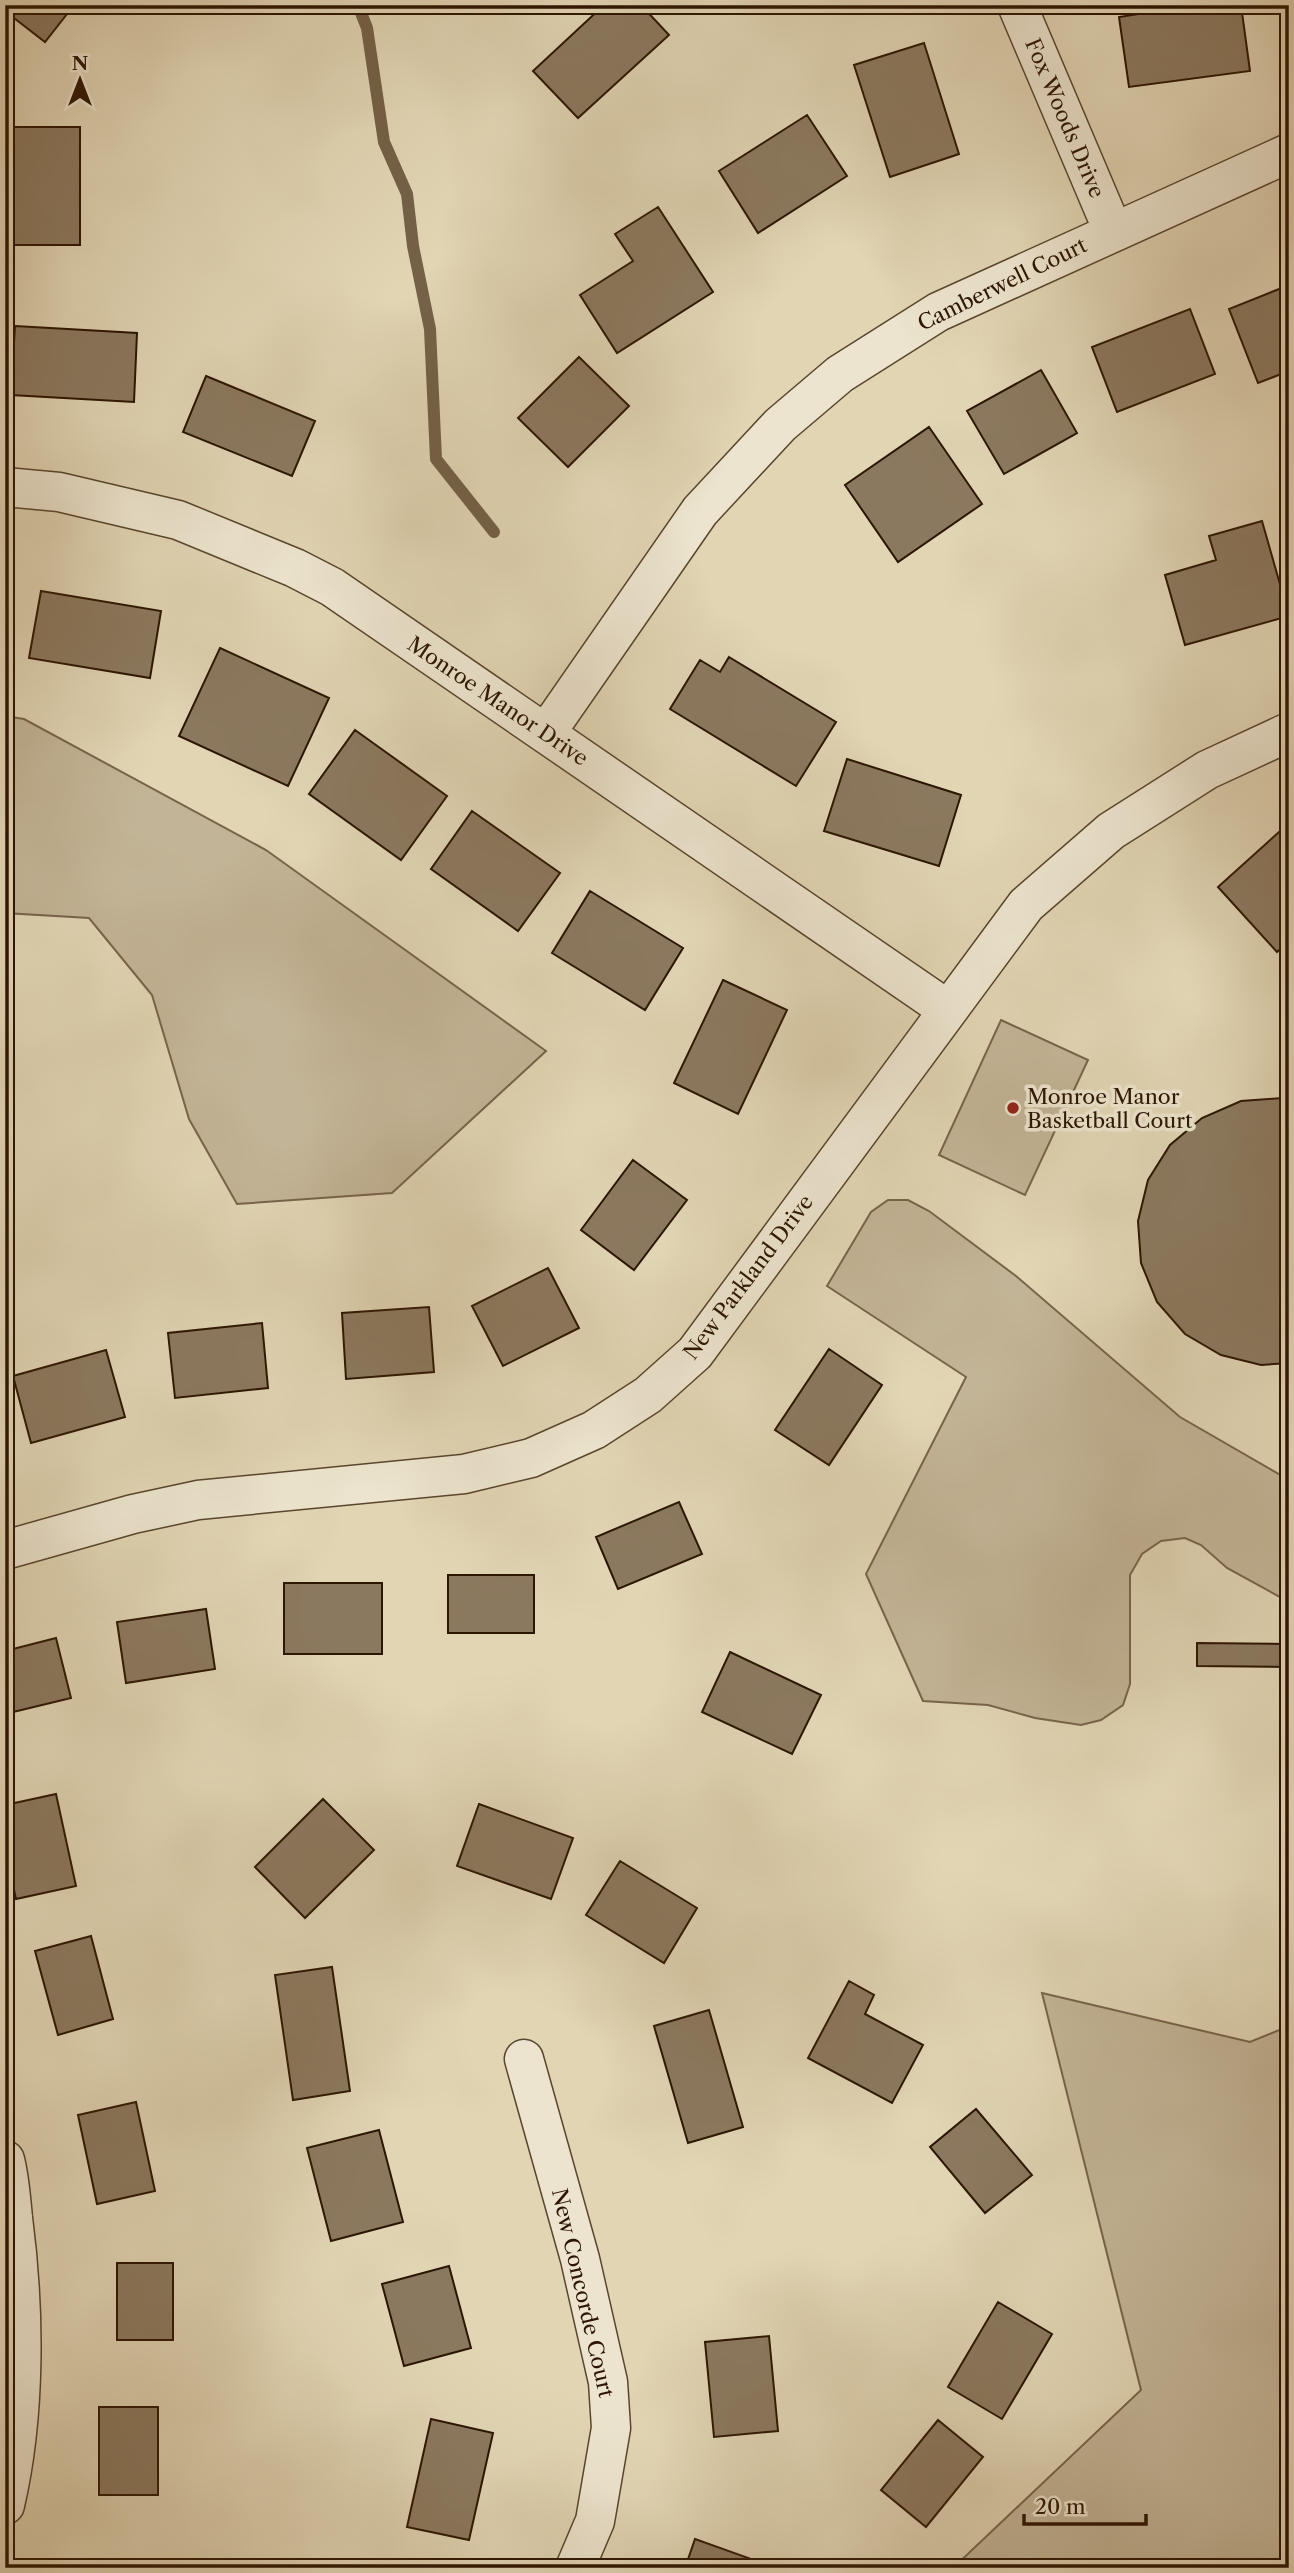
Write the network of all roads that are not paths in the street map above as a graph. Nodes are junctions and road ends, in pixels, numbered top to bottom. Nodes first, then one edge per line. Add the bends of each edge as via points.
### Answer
1 (1017, 5) edge
2 (1289, 153) edge
3 (1113, 231) junction
4 (5, 487) edge
5 (546, 733) junction
6 (1289, 733) edge
7 (948, 1010) junction
8 (5, 1549) edge
9 (524, 2059) dead end
10 (5, 2160) edge
11 (5, 2505) edge
12 (575, 2568) edge

1 - 3 street, Fox Woods Drive
2 - 3 street, Camberwell Court
3 - 5 street, Camberwell Court via 938,312 840,374 780,425 700,510
4 - 5 street, Monroe Manor Drive via 59,492 178,520 295,568 332,587
5 - 7 street, Monroe Manor Drive
6 - 7 street, New Parkland Drive via 1207,770 1111,831 1026,905
7 - 8 street, New Parkland Drive via 695,1353 648,1395 594,1430 531,1458 464,1474 198,1500
9 - 12 street, New Concorde Court via 580,2259 608,2382 611,2428 595,2521
10 - 11 street via 22,2307 19,2399

